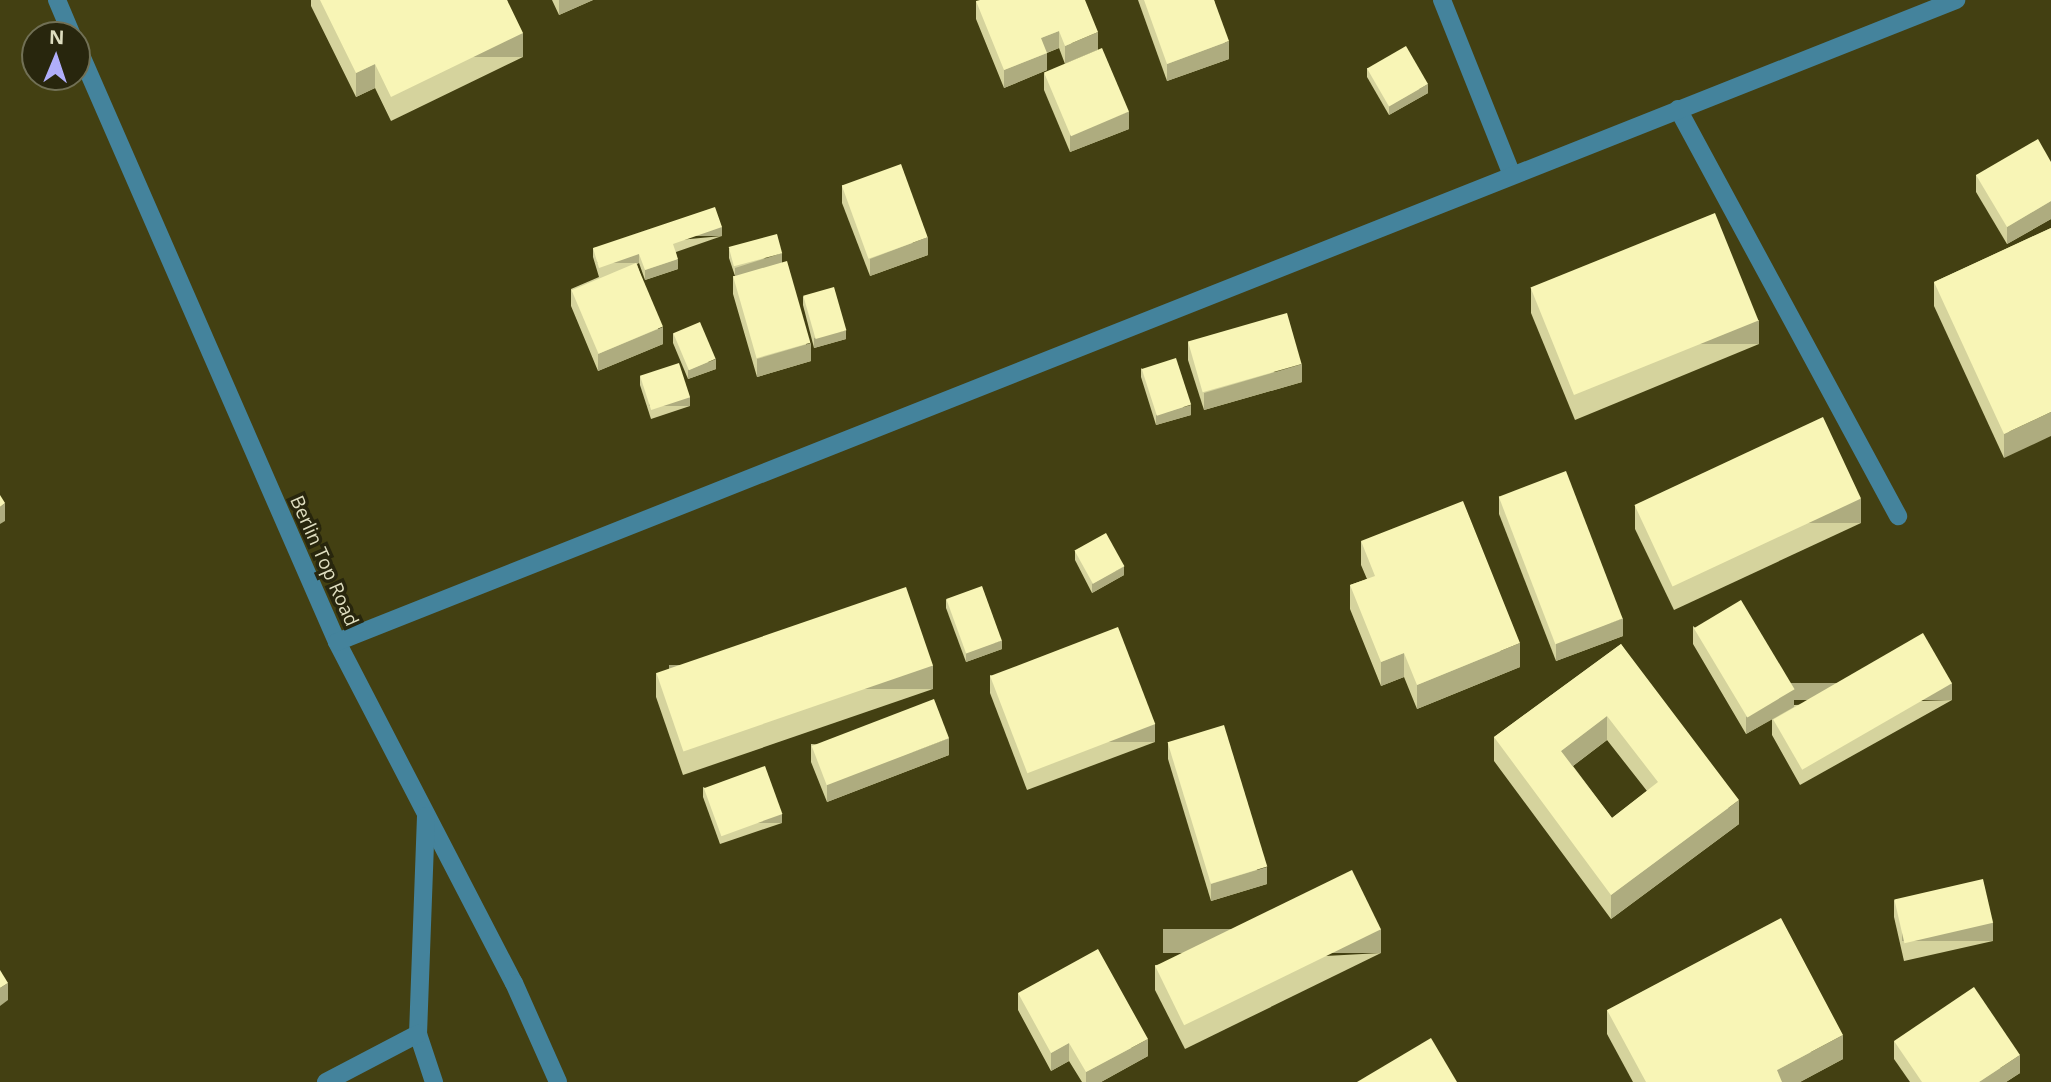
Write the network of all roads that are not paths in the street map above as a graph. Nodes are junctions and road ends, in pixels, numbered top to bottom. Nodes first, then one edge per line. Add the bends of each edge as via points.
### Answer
1 (57, 0) edge
2 (1442, 0) edge
3 (1955, 0) edge
4 (66, 21) edge
5 (91, 78) edge
6 (1678, 110) junction
7 (1512, 175) junction
8 (1898, 516) dead end
9 (337, 642) junction
10 (426, 813) junction
11 (418, 1034) junction
12 (326, 1082) edge
13 (434, 1082) edge
14 (558, 1082) edge

1 - 4 street
2 - 7 street
3 - 6 street
5 - 9 street, Berlin Top Road
6 - 7 street
6 - 8 street
7 - 9 street
9 - 10 street, Berlin Top Road
10 - 11 street
10 - 14 street, Berlin Top Road via 514,983
11 - 12 street
11 - 13 street

